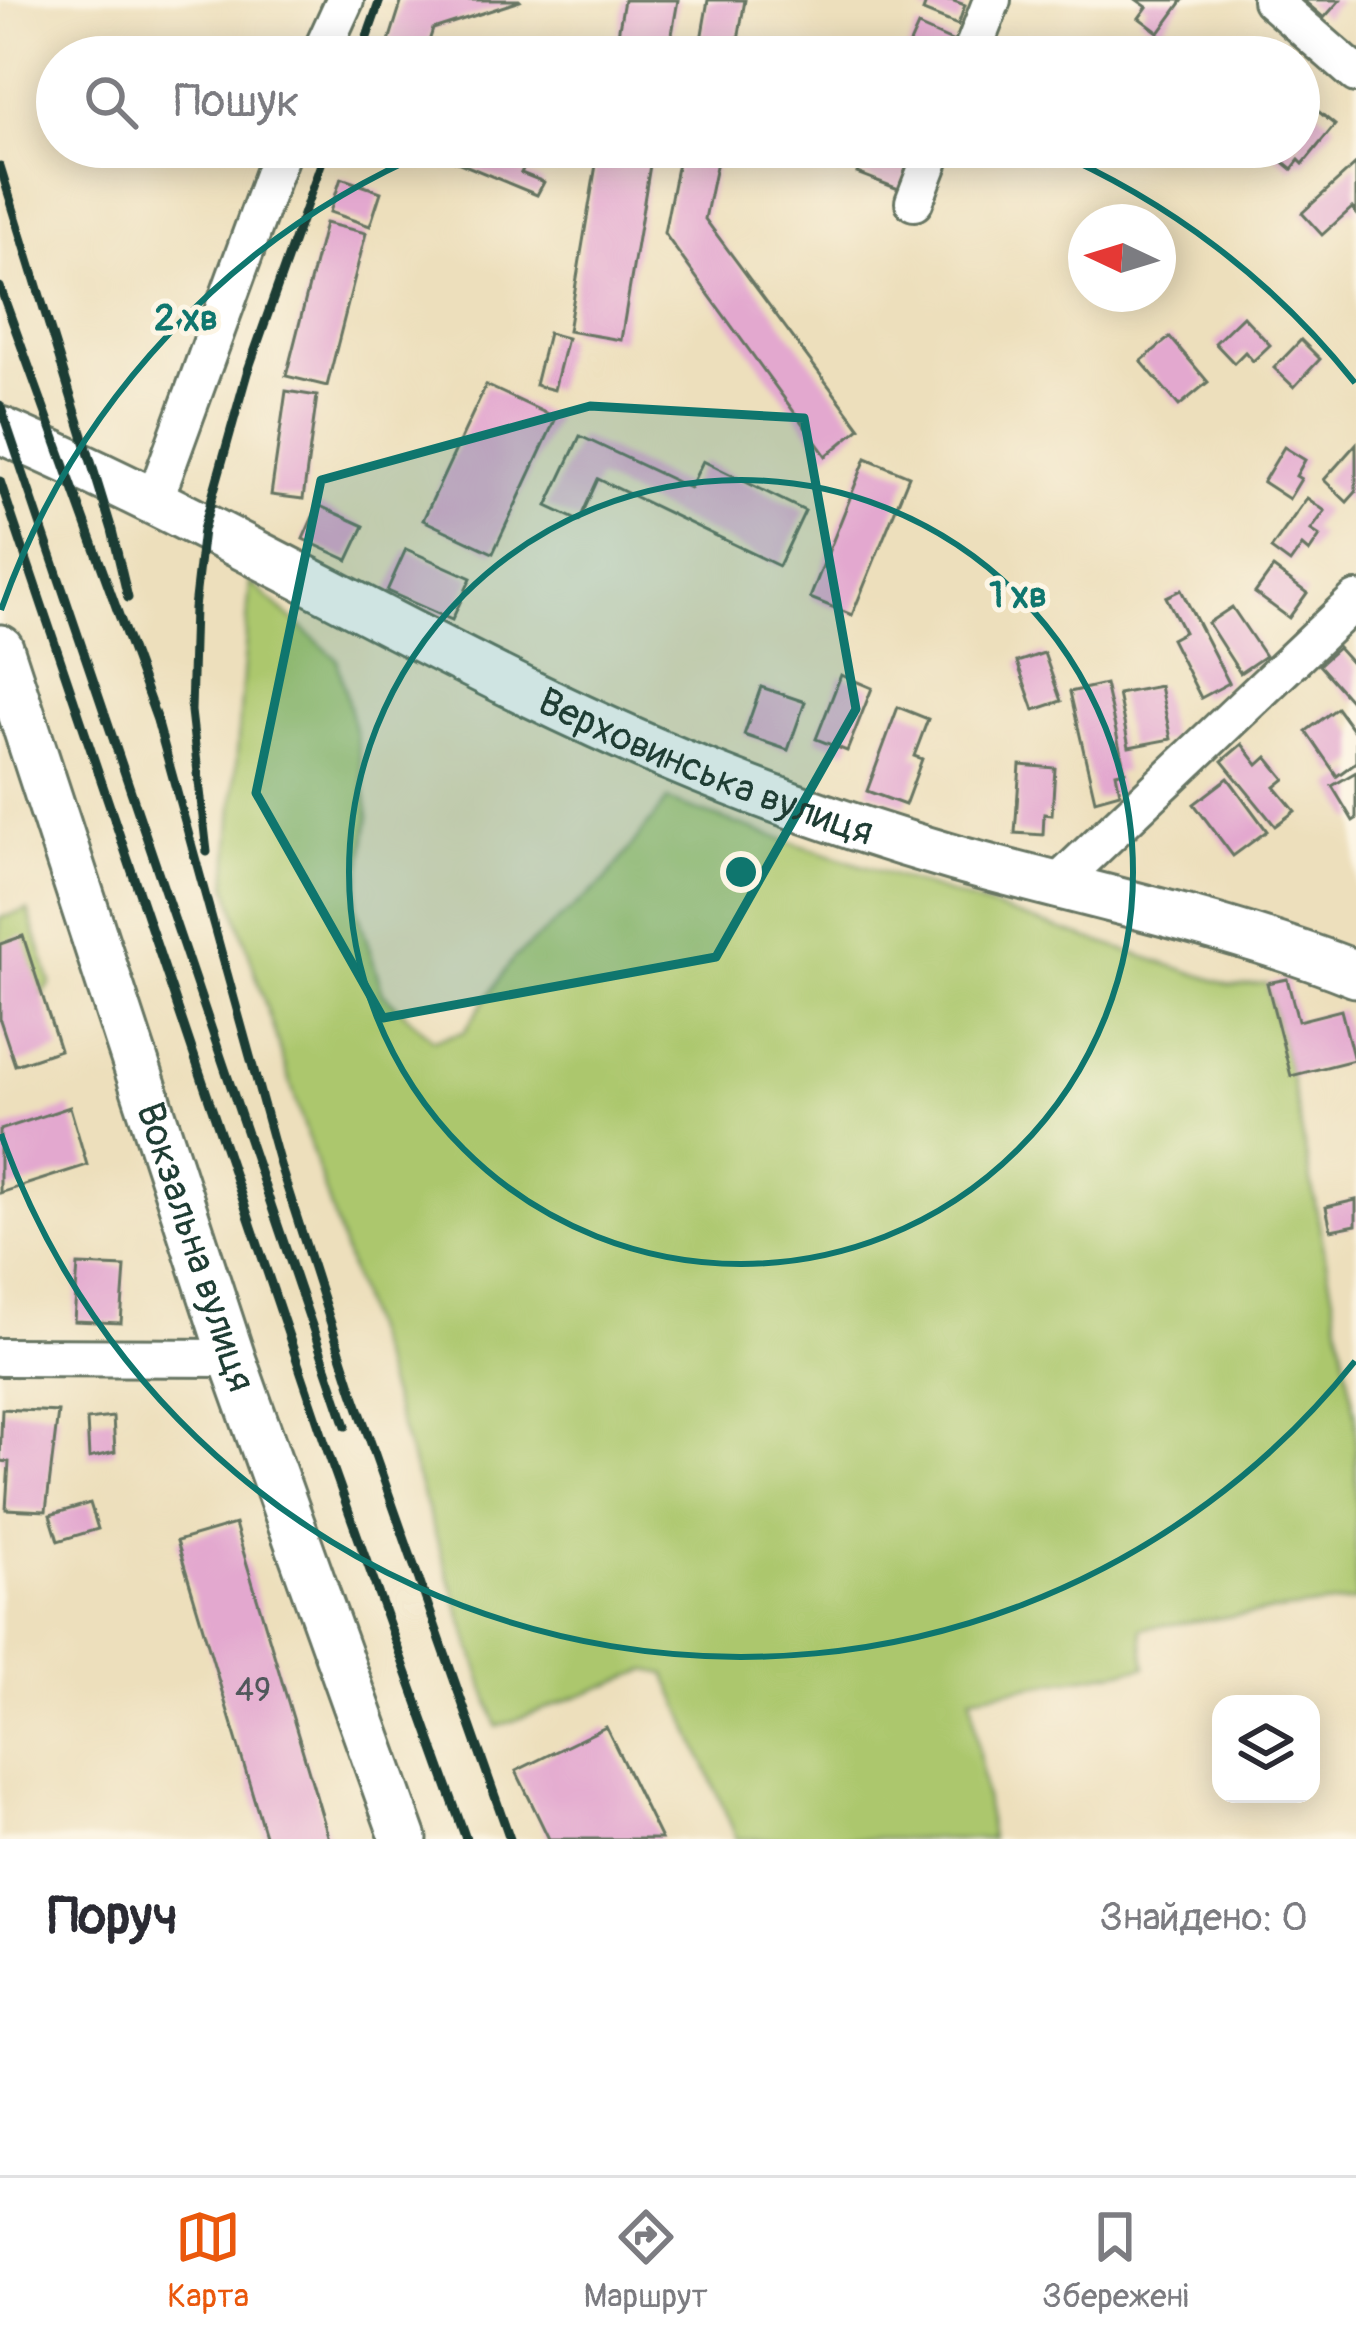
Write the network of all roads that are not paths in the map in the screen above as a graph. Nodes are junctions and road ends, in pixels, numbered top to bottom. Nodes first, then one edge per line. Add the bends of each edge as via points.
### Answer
1 (345, 0) edge
2 (992, 0) edge
3 (1271, 0) edge
4 (329, 36) edge
5 (978, 36) edge
6 (1312, 36) edge
7 (1320, 43) edge
8 (1356, 74) edge
9 (276, 168) edge
10 (927, 168) edge
11 (914, 202) dead end
12 (0, 430) edge
13 (153, 504) junction
14 (1356, 600) edge
15 (0, 648) edge
16 (1057, 884) junction
17 (1356, 974) edge
18 (0, 1358) edge
19 (232, 1358) junction
20 (404, 1839) edge

1 - 4 street
2 - 5 street
3 - 6 street
7 - 8 street
9 - 13 street
10 - 11 street
12 - 13 street, Верховинська вулиця
13 - 16 street, Верховинська вулиця via 614,735 850,826
14 - 16 street
15 - 19 street, Вокзальна вулиця
16 - 17 street, Верховинська вулиця via 1243,932
18 - 19 street
19 - 20 street, Вокзальна вулиця

